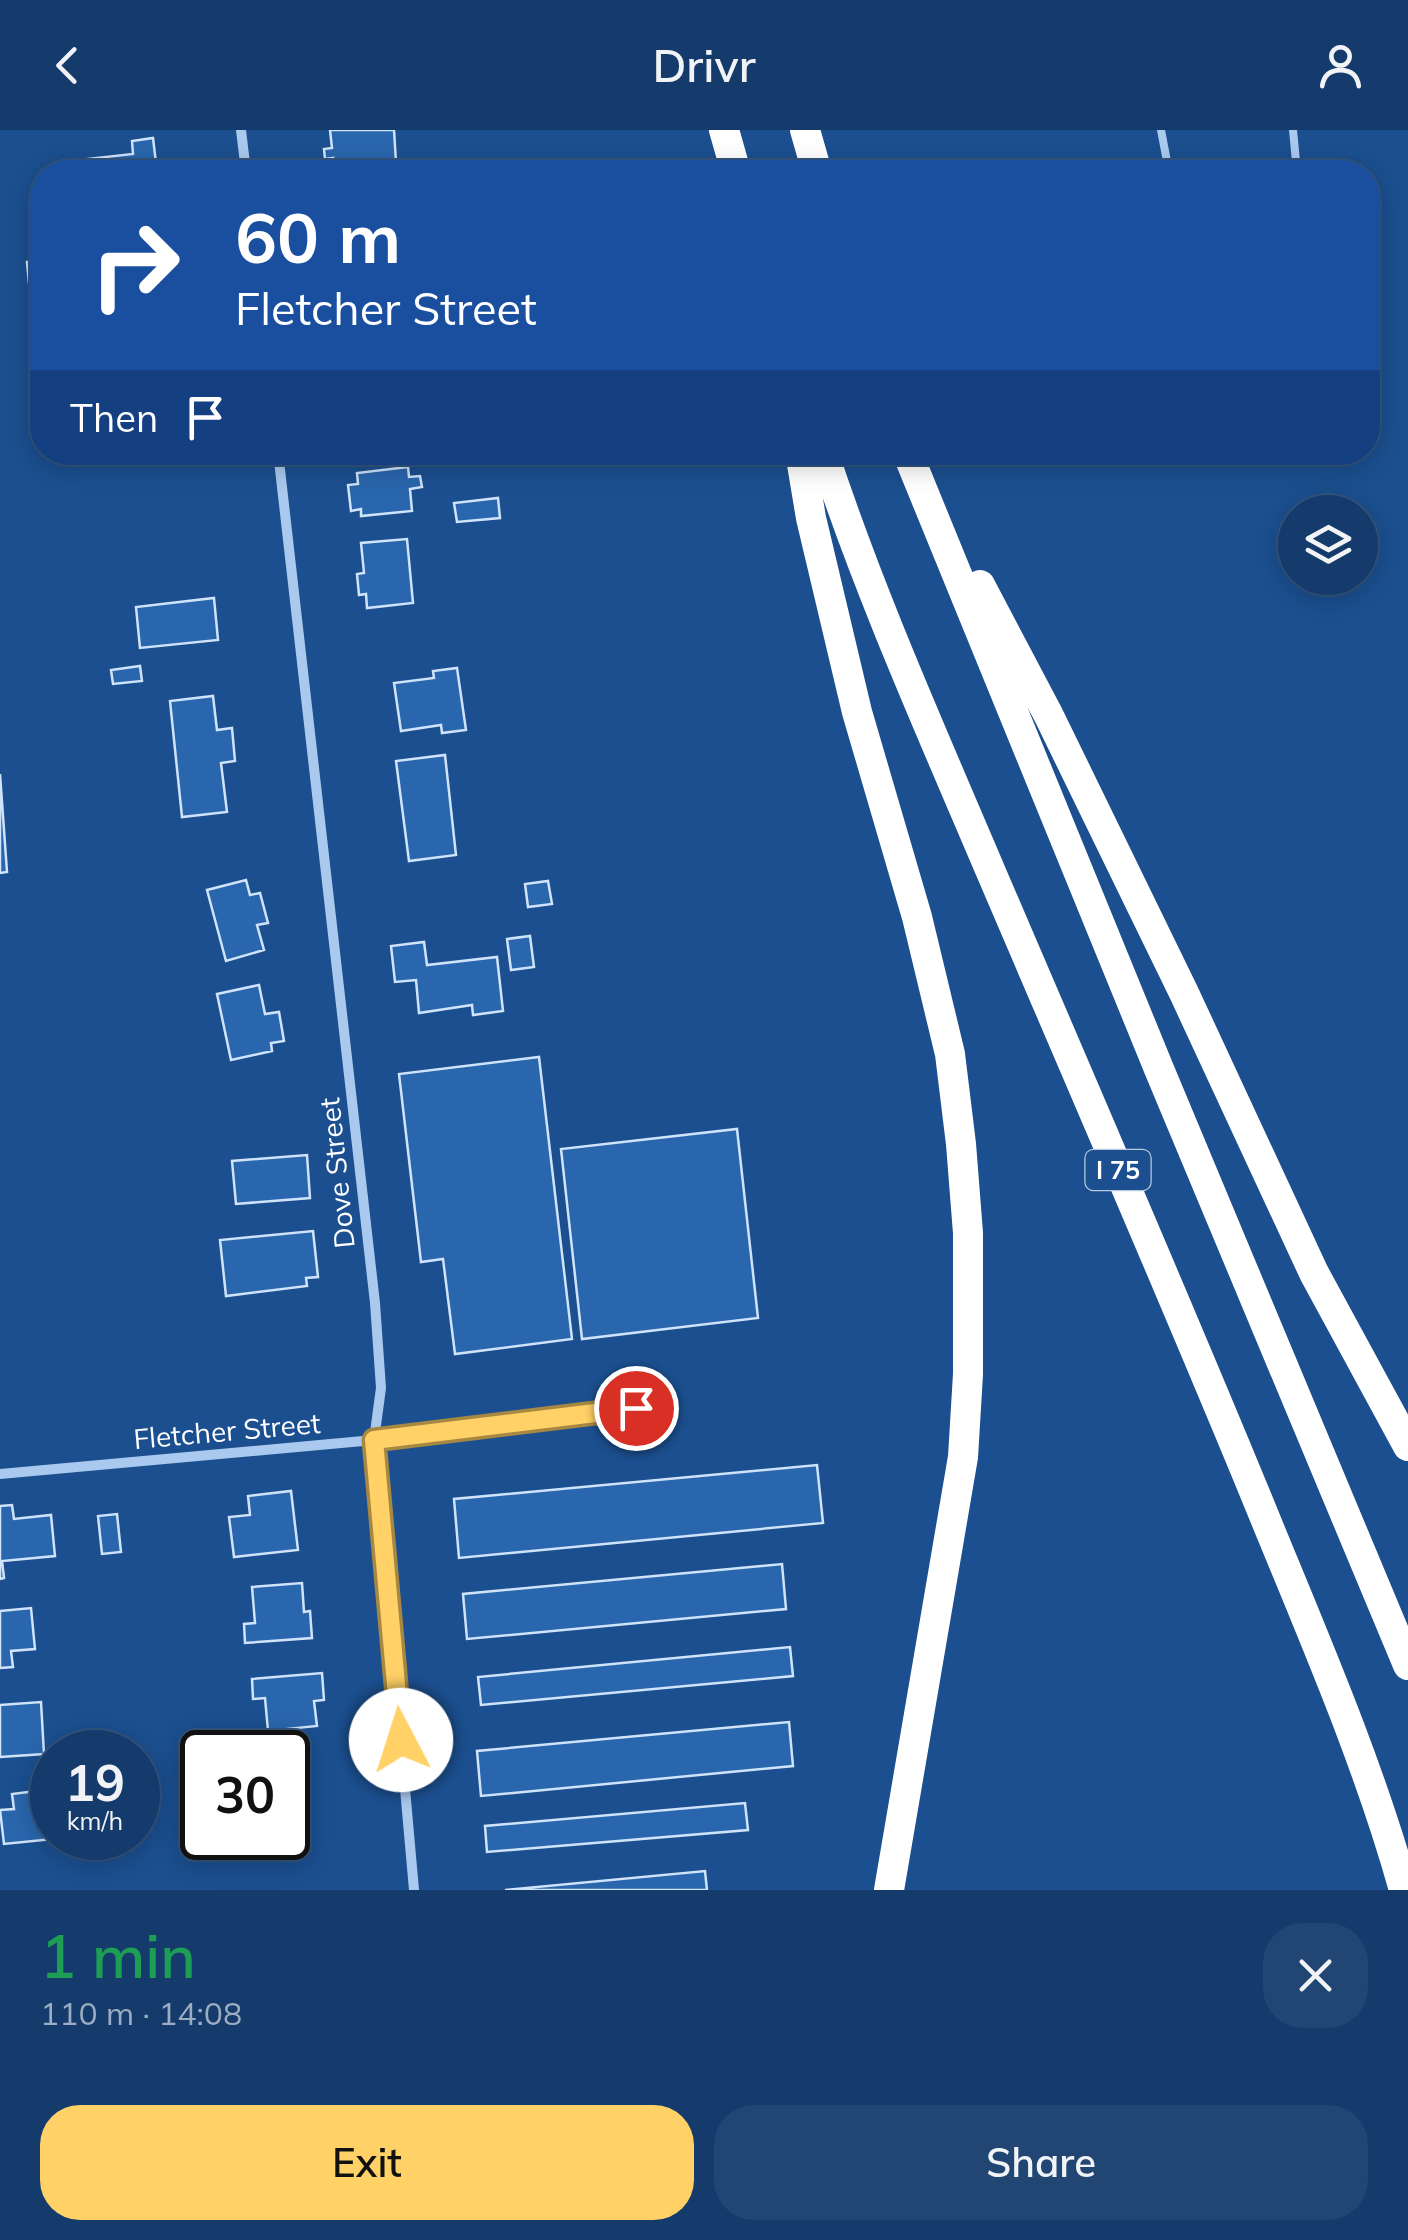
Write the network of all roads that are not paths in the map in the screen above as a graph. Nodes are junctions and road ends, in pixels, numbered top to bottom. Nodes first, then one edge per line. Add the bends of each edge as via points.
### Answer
1 (241, 130) edge
2 (724, 130) edge
3 (805, 130) edge
4 (1161, 130) edge
5 (1293, 130) edge
6 (245, 160) edge
7 (733, 160) edge
8 (814, 160) edge
9 (1167, 160) edge
10 (1296, 160) edge
11 (279, 465) edge
12 (802, 465) edge
13 (827, 465) edge
14 (912, 465) edge
15 (914, 465) edge
16 (636, 1408) dead end
17 (374, 1440) junction
18 (1408, 1446) edge
19 (0, 1474) edge
20 (1408, 1665) edge
21 (414, 1890) edge
22 (888, 1890) edge
23 (1404, 1890) edge

1 - 6 street
2 - 7 highway
3 - 8 highway
4 - 9 lane
5 - 10 lane
11 - 17 street, Dove Street via 375,1304 381,1388
12 - 22 highway via 857,712 950,1054 968,1234 962,1457
13 - 23 highway, I 75 via 906,673 1329,1674
14 - 20 highway, I 75
15 - 18 highway via 1049,716 1314,1273
16 - 17 street, Fletcher Street
17 - 19 street, Fletcher Street
17 - 21 street, Dove Street

